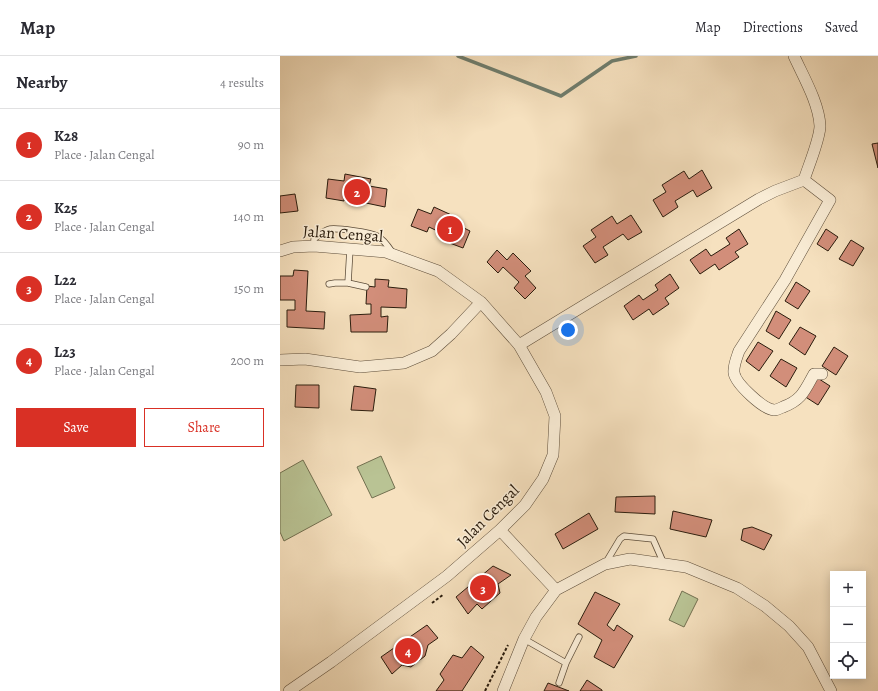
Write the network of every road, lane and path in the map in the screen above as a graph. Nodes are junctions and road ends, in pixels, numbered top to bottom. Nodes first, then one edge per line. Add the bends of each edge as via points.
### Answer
1 (794, 56) edge
2 (804, 180) junction
3 (314, 246) junction
4 (350, 249) junction
5 (280, 251) edge
6 (394, 255) junction
7 (348, 283) junction
8 (329, 284) dead end
9 (366, 287) dead end
10 (481, 302) junction
11 (519, 345) junction
12 (280, 360) edge
13 (822, 374) dead end
14 (500, 530) junction
15 (605, 564) junction
16 (664, 564) junction
17 (556, 590) junction
18 (579, 637) dead end
19 (524, 639) junction
20 (566, 663) junction
21 (559, 683) dead end
22 (289, 691) edge
23 (503, 691) edge
24 (831, 691) edge

1 - 2 street via 814,100 820,127 814,154
2 - 11 street via 759,200
2 - 13 street via 830,200 785,280 739,351 734,373 752,396 764,406 775,410 791,404 802,395 814,374
3 - 4 street, Jalan Cengal
3 - 5 street, Jalan Cengal
3 - 6 lane via 314,239 330,229 353,231 377,236
4 - 6 street, Jalan Cengal
4 - 7 lane
6 - 10 street, Jalan Cengal via 438,271
7 - 8 lane
7 - 9 lane
10 - 11 street, Jalan Cengal
10 - 12 street via 452,334 432,351 404,363 360,367 305,359
11 - 14 street, Jalan Cengal via 546,392 555,416 553,455 543,479 525,505
14 - 17 street
14 - 22 street, Jalan Cengal via 447,576
15 - 16 street via 630,560
15 - 16 lane via 624,536 653,539
15 - 17 street
16 - 24 street via 686,567 737,588 765,606 789,626 808,647
17 - 19 street
18 - 20 lane
19 - 20 lane
19 - 23 street
20 - 21 lane

